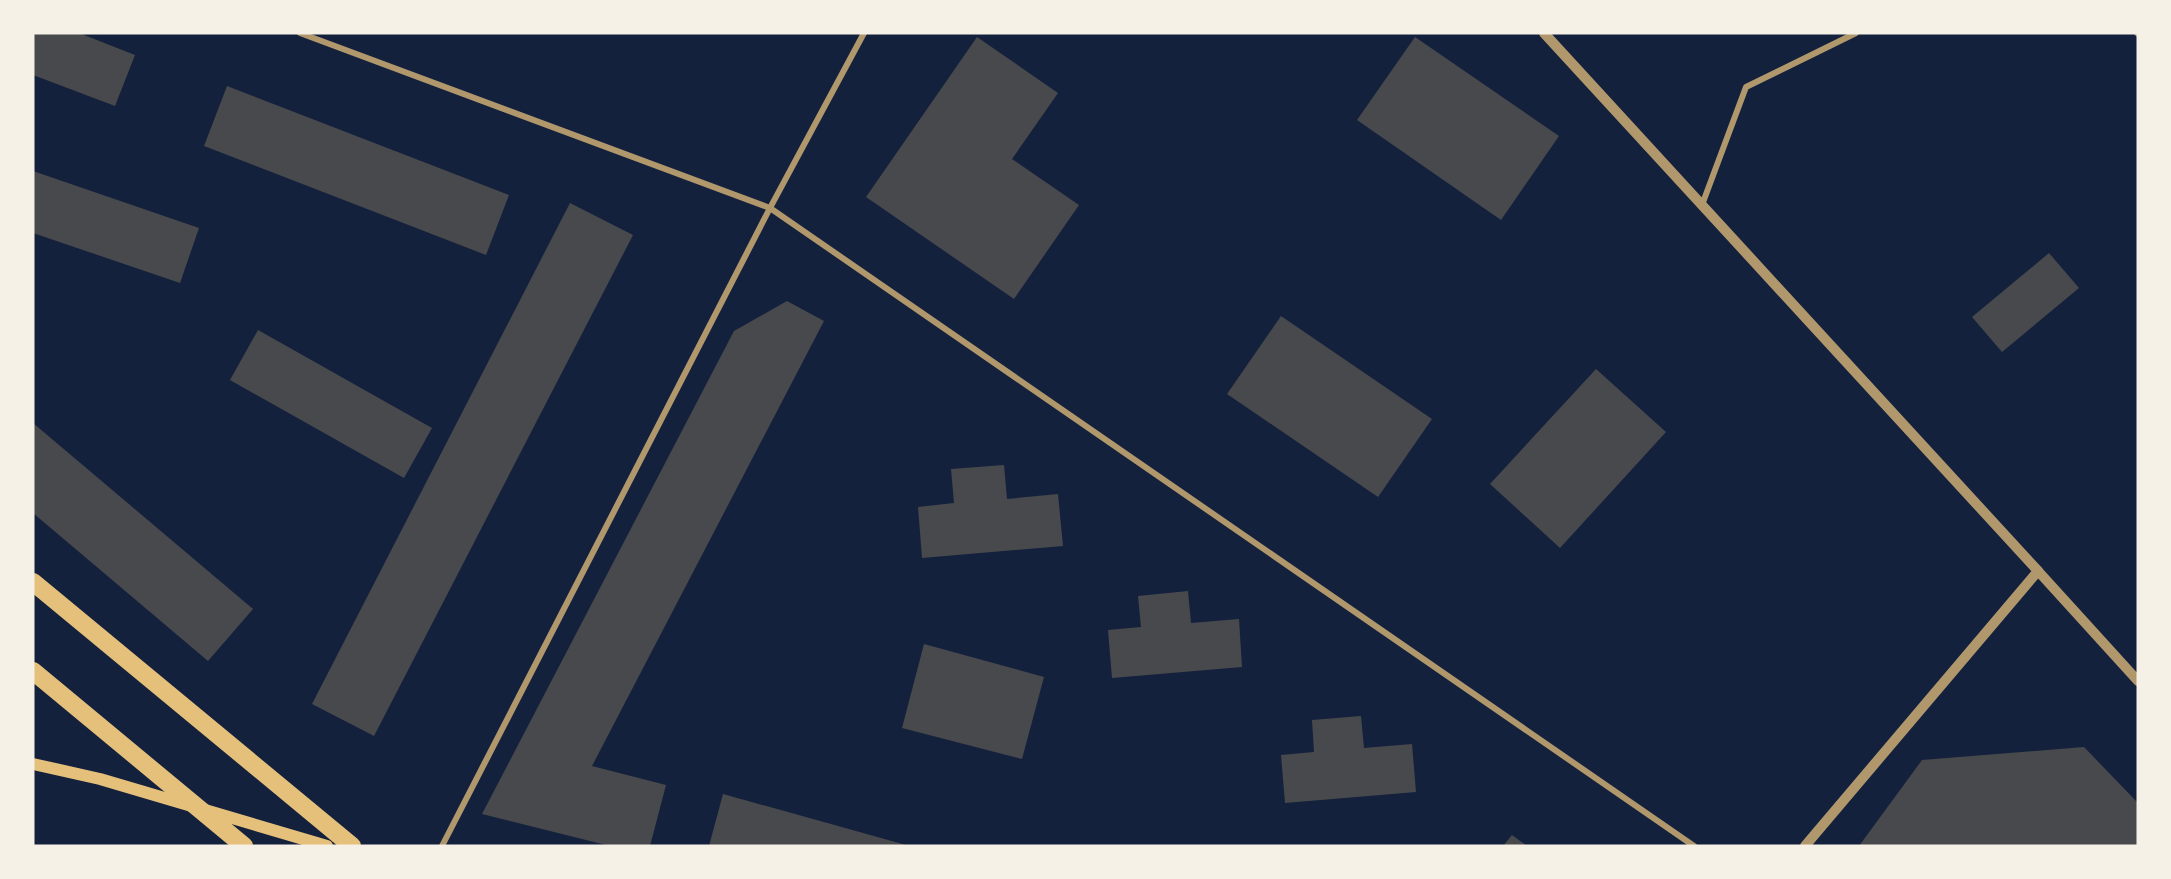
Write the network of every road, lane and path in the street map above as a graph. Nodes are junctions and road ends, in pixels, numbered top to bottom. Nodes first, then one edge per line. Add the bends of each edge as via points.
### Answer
1 (300, 33) edge
2 (864, 33) edge
3 (1544, 33) edge
4 (1856, 33) edge
5 (1702, 205) junction
6 (770, 208) junction
7 (2038, 571) junction
8 (33, 582) edge
9 (33, 671) edge
10 (2138, 681) edge
11 (33, 764) edge
12 (244, 846) edge
13 (327, 846) edge
14 (352, 846) edge
15 (442, 846) edge
16 (1694, 846) edge
17 (1806, 846) edge

1 - 6 street
2 - 6 street
3 - 5 street
4 - 5 street via 1746,87
5 - 7 street
6 - 15 street
6 - 16 street
7 - 10 street
7 - 17 street
8 - 14 highway
9 - 12 highway
11 - 13 main road via 100,779

